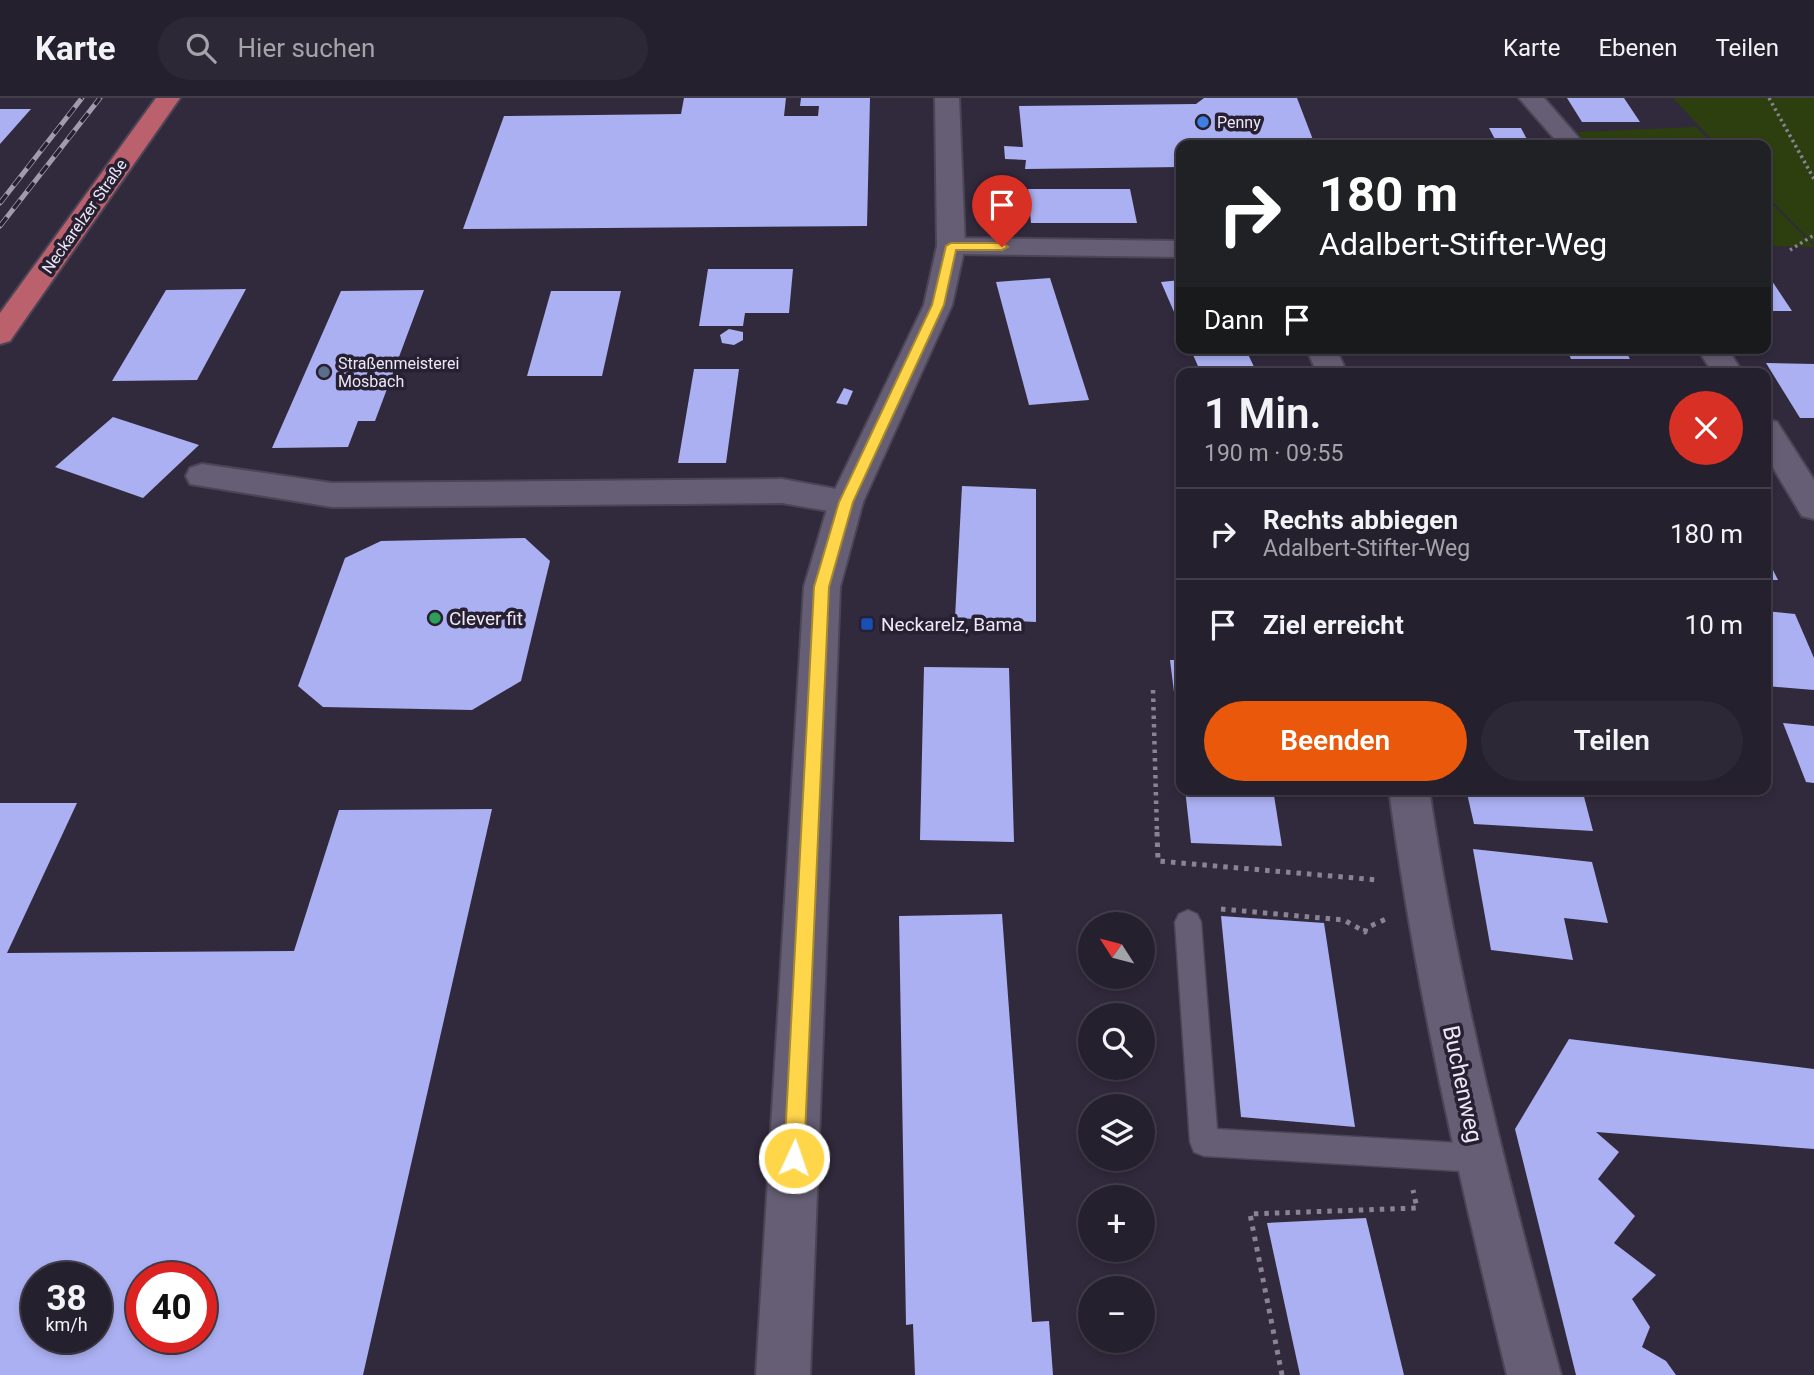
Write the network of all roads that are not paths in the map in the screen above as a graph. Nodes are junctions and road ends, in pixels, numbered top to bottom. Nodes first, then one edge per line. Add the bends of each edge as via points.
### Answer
1 (168, 98) edge
2 (947, 98) edge
3 (1531, 98) edge
4 (1569, 140) edge
5 (951, 246) junction
6 (1176, 249) edge
7 (0, 334) edge
8 (1771, 438) edge
9 (202, 476) dead end
10 (846, 502) junction
11 (1814, 507) edge
12 (1410, 795) edge
13 (1188, 922) road end
14 (1478, 1158) junction
15 (783, 1375) edge
16 (1534, 1375) edge

1 - 7 main road, Neckarelzer Straße
2 - 5 street
3 - 4 street
5 - 6 street
5 - 10 street via 938,305
8 - 11 street
9 - 10 street via 332,495 782,491
10 - 15 street via 822,587
12 - 14 street, Buchenweg via 1424,899
13 - 14 lane via 1203,1142
14 - 16 street, Buchenweg

